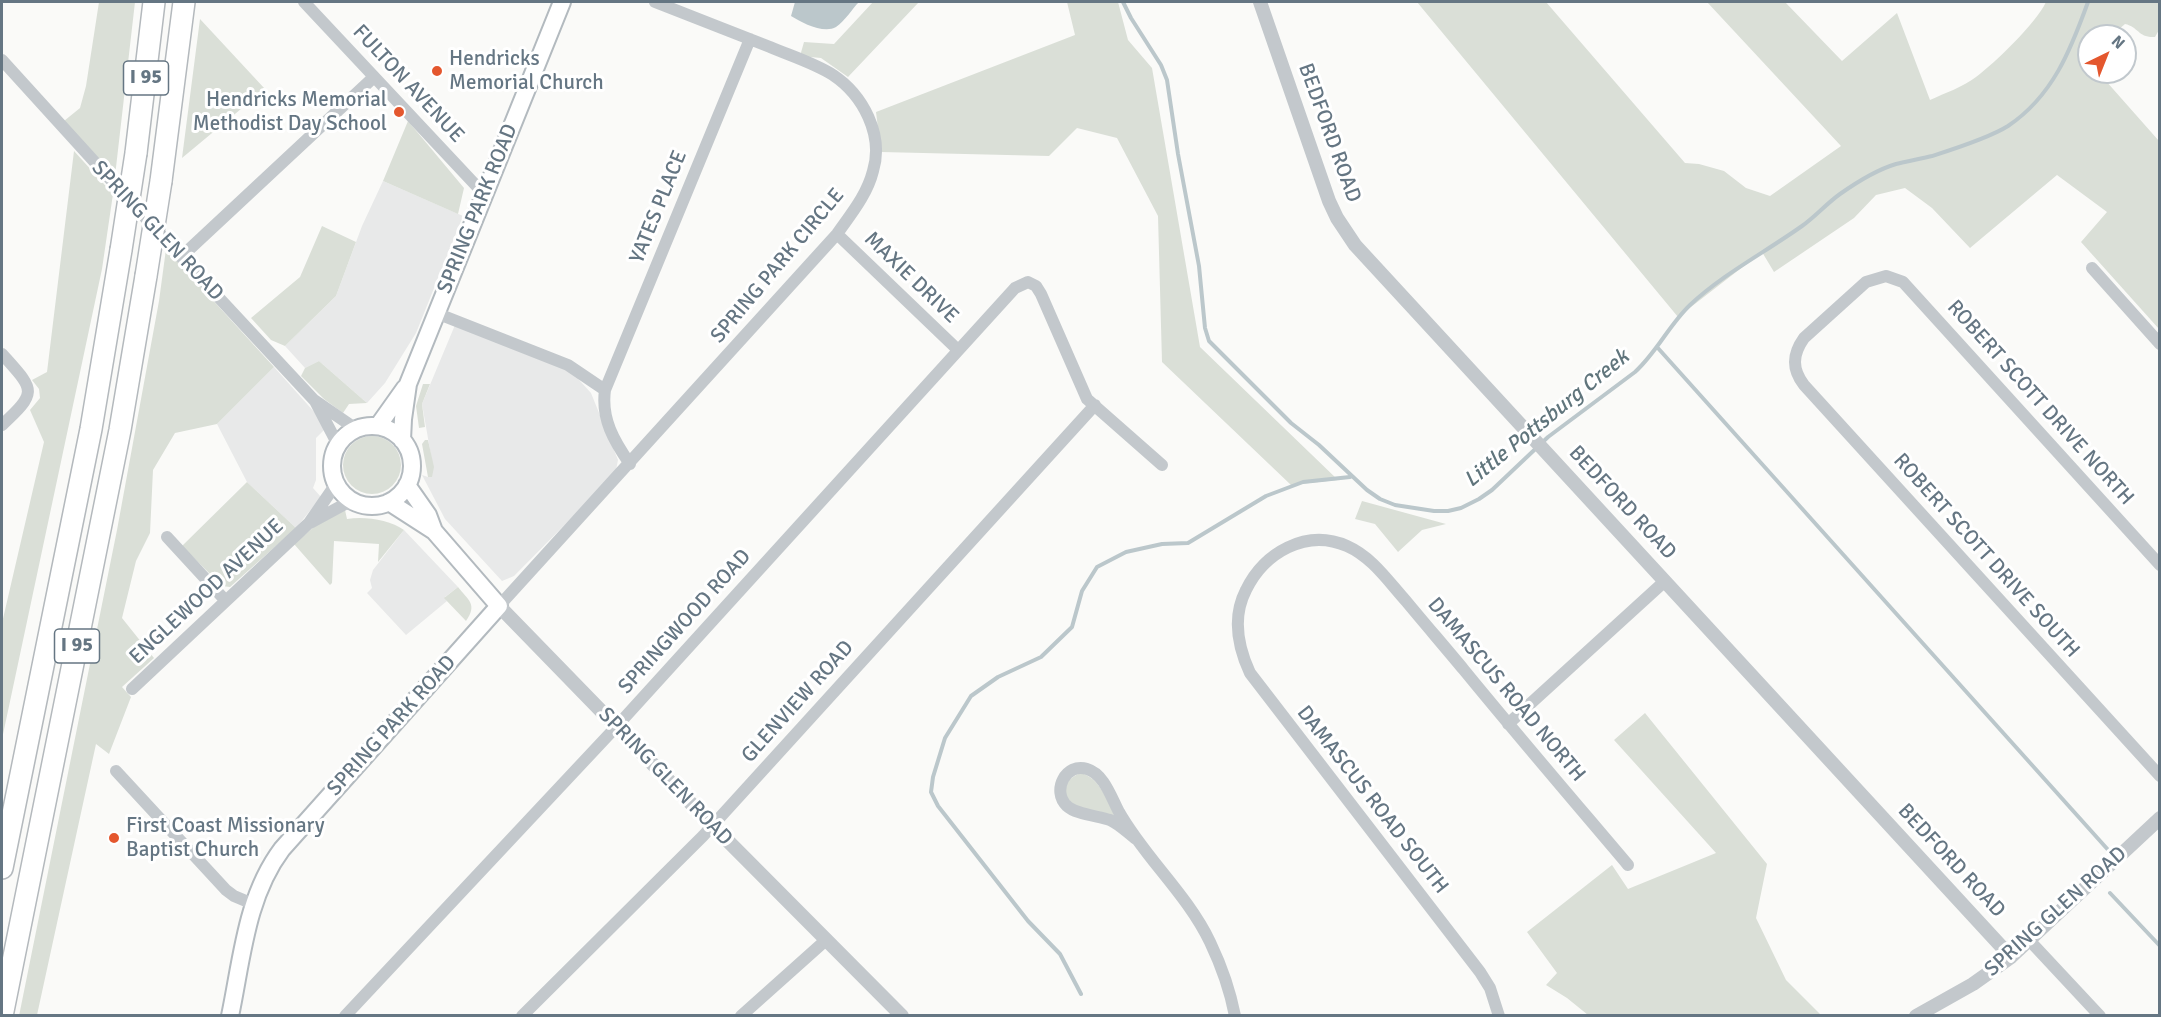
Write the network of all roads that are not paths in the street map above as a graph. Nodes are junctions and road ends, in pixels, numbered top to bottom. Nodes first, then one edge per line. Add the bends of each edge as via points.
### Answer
1 (154, 2) edge
2 (184, 2) edge
3 (304, 2) edge
4 (562, 2) edge
5 (655, 2) edge
6 (1260, 2) edge
7 (750, 39) junction
8 (2, 60) edge
9 (374, 77) junction
10 (484, 194) junction
11 (837, 234) junction
12 (181, 257) junction
13 (2092, 268) dead end
14 (436, 313) junction
15 (2160, 344) edge
16 (958, 350) junction
17 (2, 354) edge
18 (1794, 358) joint
19 (408, 384) junction
20 (605, 390) junction
21 (314, 400) junction
22 (1095, 405) junction
23 (2, 425) edge
24 (378, 426) junction
25 (356, 429) junction
26 (402, 440) junction
27 (338, 445) junction
28 (630, 464) junction
29 (1162, 465) dead end
30 (336, 484) junction
31 (407, 485) junction
32 (389, 502) junction
33 (357, 503) junction
34 (309, 523) junction
35 (435, 531) junction
36 (167, 537) dead end
37 (2160, 565) edge
38 (1665, 581) junction
39 (225, 600) junction
40 (1242, 600) joint
41 (500, 606) junction
42 (132, 689) dead end
43 (1508, 724) junction
44 (616, 727) junction
45 (116, 771) dead end
46 (2160, 776) edge
47 (2160, 818) edge
48 (712, 825) junction
49 (1136, 839) junction
50 (1628, 865) dead end
51 (2, 868) edge
52 (253, 904) junction
53 (826, 940) junction
54 (2029, 940) junction
55 (2011, 957) junction
56 (2, 1016) edge
57 (230, 1016) edge
58 (345, 1016) edge
59 (522, 1016) edge
60 (741, 1016) edge
61 (902, 1016) edge
62 (1235, 1016) edge
63 (1499, 1016) edge
64 (1916, 1016) edge
65 (2100, 1016) edge

1 - 51 highway, I 95, bridge via 122,250 91,429
2 - 56 highway, I 95, bridge via 161,181 120,430
3 - 9 street, FULTON AVENUE
4 - 10 main road, SPRING PARK ROAD
5 - 7 street, SPRING PARK CIRCLE
6 - 38 street, BEDFORD ROAD via 1329,201 1346,232
7 - 11 street, SPRING PARK CIRCLE via 832,75 864,107 874,136 874,169 862,198
7 - 20 street, YATES PLACE
8 - 12 street, SPRING GLEN ROAD
9 - 10 street, FULTON AVENUE
9 - 12 street
10 - 14 main road, SPRING PARK ROAD
11 - 16 street, MAXIE DRIVE
11 - 28 street, SPRING PARK CIRCLE
12 - 21 street, SPRING GLEN ROAD
13 - 15 street
14 - 19 main road, SPRING PARK ROAD
14 - 20 street via 568,365
16 - 22 street, SPRINGWOOD ROAD via 1015,288 1028,282 1041,294 1088,399
16 - 44 street, SPRINGWOOD ROAD
17 - 23 street via 22,376 28,392 27,400
18 - 37 street, ROBERT SCOTT DRIVE NORTH via 1804,339 1866,282 1886,276 1903,282
18 - 46 street, ROBERT SCOTT DRIVE SOUTH via 1797,375 1804,385
19 - 24 main road, SPRING PARK ROAD
19 - 26 main road, SPRING PARK ROAD
20 - 28 street via 606,419 615,443
21 - 25 street, SPRING GLEN ROAD
21 - 27 street, SPRING GLEN ROAD
22 - 29 street
22 - 48 street, GLENVIEW ROAD
24 - 25 main road
24 - 26 main road
25 - 27 main road
26 - 31 main road via 412,462
27 - 30 main road via 332,460
28 - 41 street, SPRING PARK CIRCLE
30 - 33 main road
30 - 34 street, ENGLEWOOD AVENUE
31 - 32 main road
31 - 35 main road, SPRING GLEN ROAD
32 - 33 main road via 370,506
32 - 35 main road, SPRING GLEN ROAD
33 - 34 street, ENGLEWOOD AVENUE via 345,504
34 - 39 street, ENGLEWOOD AVENUE
35 - 41 main road, SPRING GLEN ROAD
36 - 39 street
38 - 43 street
38 - 55 street, BEDFORD ROAD
39 - 42 street, ENGLEWOOD AVENUE
40 - 43 street, DAMASCUS ROAD NORTH via 1260,568 1291,545 1321,540 1348,546 1376,567
40 - 63 street, DAMASCUS ROAD SOUTH via 1238,634 1241,655 1250,673 1480,972
41 - 44 street, SPRING GLEN ROAD
41 - 52 main road, SPRING PARK ROAD via 282,849 269,866
43 - 50 street, DAMASCUS ROAD NORTH
44 - 48 street, SPRING GLEN ROAD
44 - 58 street, SPRINGWOOD ROAD
45 - 52 street via 226,890
47 - 54 street, SPRING GLEN ROAD
48 - 53 street, SPRING GLEN ROAD
48 - 59 street, GLENVIEW ROAD
49 - 49 street via 1112,821 1068,808 1060,798 1063,778 1081,767 1093,771
49 - 62 street via 1192,912 1209,941 1225,977
52 - 57 main road, SPRING PARK ROAD
53 - 60 street
53 - 61 street, SPRING GLEN ROAD
54 - 55 street, SPRING GLEN ROAD
54 - 65 street
55 - 64 street, SPRING GLEN ROAD

